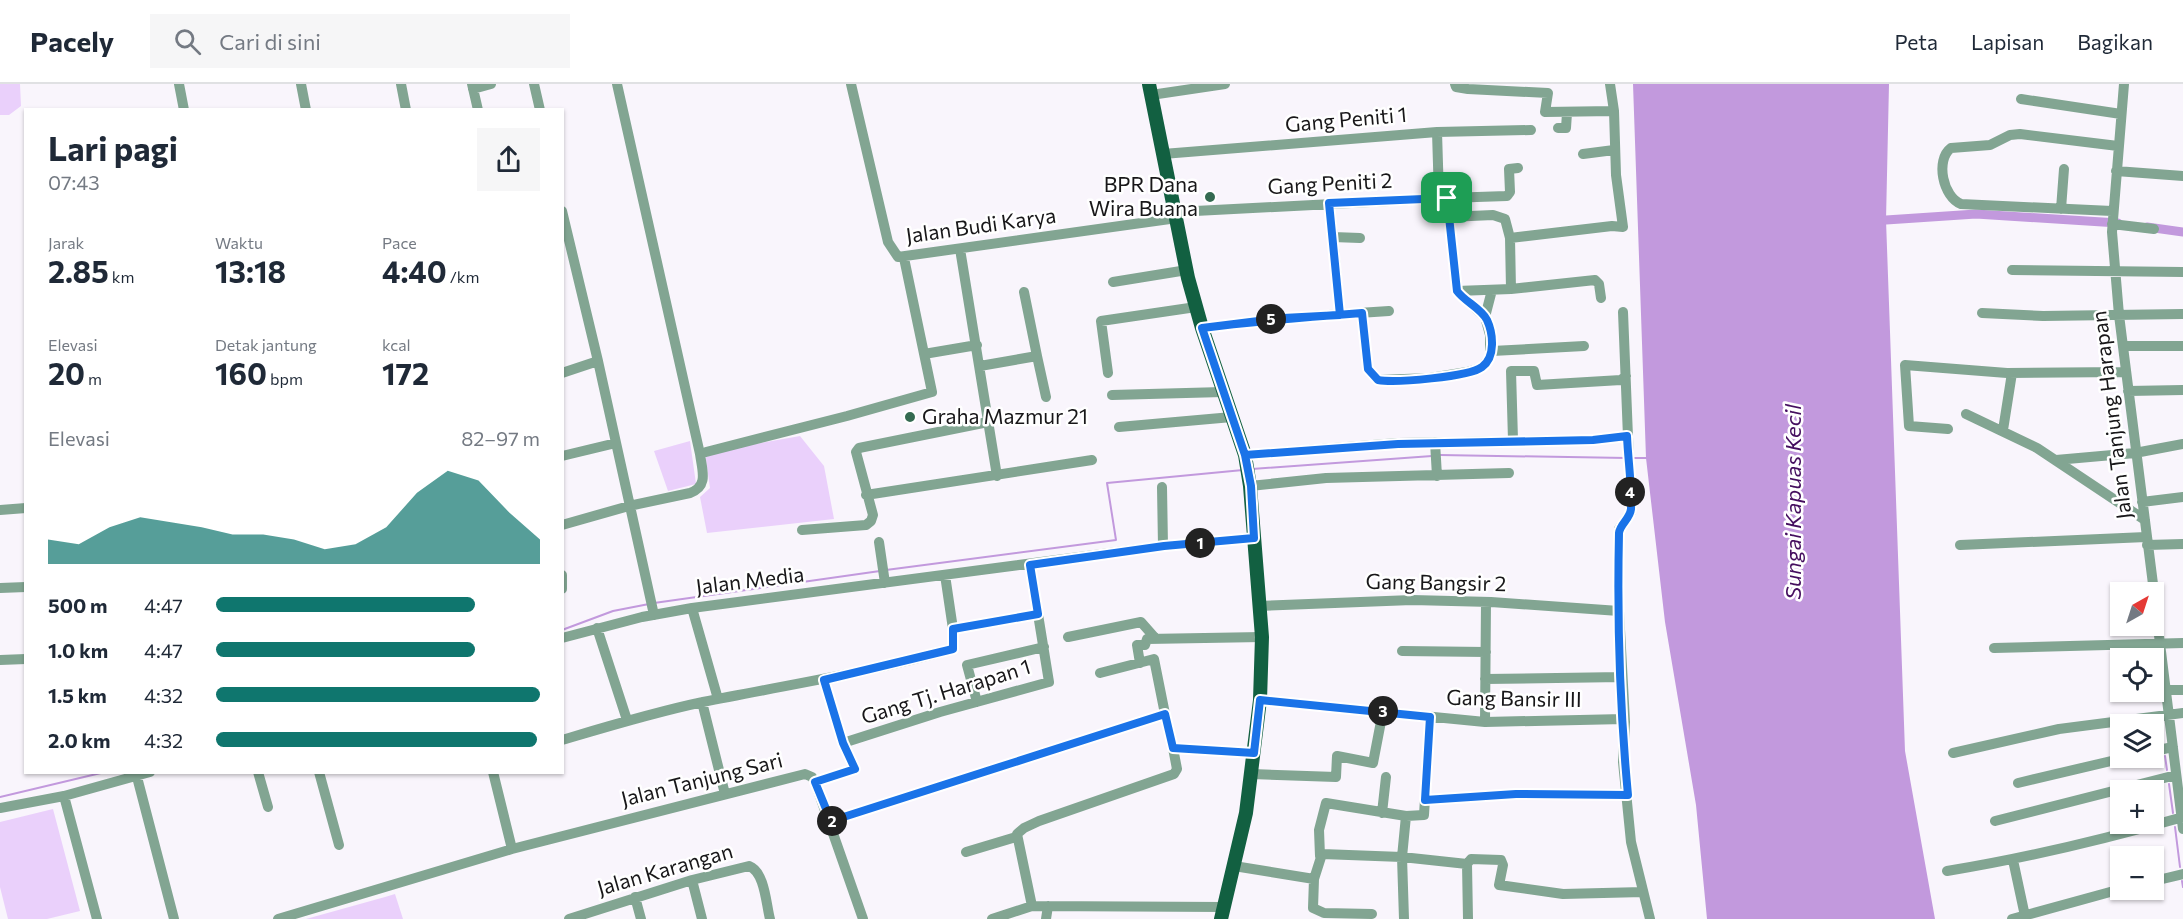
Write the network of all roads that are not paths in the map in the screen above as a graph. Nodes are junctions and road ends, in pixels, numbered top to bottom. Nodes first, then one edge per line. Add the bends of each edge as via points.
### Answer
1 (179, 84) edge
2 (301, 84) edge
3 (401, 84) edge
4 (491, 84) edge
5 (534, 84) edge
6 (617, 84) edge
7 (851, 84) edge
8 (1225, 84) edge
9 (1455, 84) edge
10 (1610, 84) edge
11 (2124, 84) edge
12 (473, 86) edge
13 (1150, 89) edge
14 (2020, 99) dead end
15 (184, 108) edge
16 (306, 108) edge
17 (406, 108) edge
18 (478, 108) edge
19 (540, 108) edge
20 (1614, 111) junction
21 (1567, 113) junction
22 (2121, 114) junction
23 (1558, 128) dead end
24 (1531, 130) dead end
25 (1437, 132) junction
26 (2118, 146) junction
27 (1614, 150) junction
28 (1163, 154) junction
29 (1583, 154) dead end
30 (1518, 168) dead end
31 (2064, 169) dead end
32 (2116, 171) junction
33 (2183, 176) edge
34 (1443, 197) junction
35 (1329, 203) junction
36 (2061, 209) junction
37 (1176, 215) junction
38 (1449, 217) junction
39 (564, 219) edge
40 (2112, 221) junction
41 (2154, 229) dead end
42 (1333, 237) junction
43 (1360, 238) dead end
44 (1510, 238) junction
45 (960, 249) junction
46 (904, 258) junction
47 (1187, 270) junction
48 (2012, 270) dead end
49 (2115, 271) junction
50 (2183, 272) edge
51 (1113, 282) dead end
52 (1511, 289) junction
53 (1492, 290) junction
54 (1457, 291) junction
55 (1024, 292) dead end
56 (1601, 298) dead end
57 (1196, 307) junction
58 (1389, 311) dead end
59 (1623, 312) dead end
60 (1362, 313) junction
61 (1982, 313) dead end
62 (2183, 314) edge
63 (1340, 315) junction
64 (2118, 315) junction
65 (1485, 316) junction
66 (1202, 328) junction
67 (976, 345) junction
68 (1584, 346) dead end
69 (2123, 346) junction
70 (2183, 346) edge
71 (1492, 351) junction
72 (924, 354) junction
73 (1036, 356) junction
74 (598, 361) junction
75 (980, 366) junction
76 (2126, 372) junction
77 (564, 373) edge
78 (1108, 373) dead end
79 (2012, 373) junction
80 (1626, 376) junction
81 (2183, 390) edge
82 (2128, 391) junction
83 (1223, 392) junction
84 (1112, 395) dead end
85 (1046, 397) dead end
86 (1966, 414) dead end
87 (1232, 417) junction
88 (988, 422) junction
89 (1119, 427) dead end
90 (1948, 429) dead end
91 (2003, 430) junction
92 (1627, 436) junction
93 (1513, 440) junction
94 (616, 443) junction
95 (2183, 444) edge
96 (1436, 446) junction
97 (706, 452) dead end
98 (2135, 453) junction
99 (564, 456) edge
100 (1245, 456) junction
101 (1092, 460) dead end
102 (2056, 460) junction
103 (1437, 473) junction
104 (1509, 473) dead end
105 (997, 476) junction
106 (1250, 484) junction
107 (1162, 487) dead end
108 (866, 495) junction
109 (2183, 497) edge
110 (2142, 502) junction
111 (629, 506) junction
112 (24, 508) edge
113 (0, 510) edge
114 (2145, 520) junction
115 (564, 524) edge
116 (802, 530) dead end
117 (1254, 538) junction
118 (2147, 541) junction
119 (879, 542) dead end
120 (2183, 544) edge
121 (1960, 545) dead end
122 (1164, 546) junction
123 (1030, 565) junction
124 (945, 574) junction
125 (885, 582) junction
126 (2152, 582) edge
127 (24, 587) edge
128 (0, 588) edge
129 (1486, 602) junction
130 (1259, 606) junction
131 (692, 608) junction
132 (1616, 611) junction
133 (654, 613) junction
134 (1038, 614) junction
135 (597, 628) junction
136 (953, 629) junction
137 (2159, 636) edge
138 (564, 637) edge
139 (1068, 637) dead end
140 (1262, 638) junction
141 (1152, 639) junction
142 (2160, 643) junction
143 (2183, 643) edge
144 (1044, 647) junction
145 (1994, 648) dead end
146 (1402, 651) dead end
147 (1486, 652) junction
148 (24, 659) edge
149 (0, 660) edge
150 (1140, 663) junction
151 (1100, 673) dead end
152 (1622, 677) junction
153 (1485, 679) junction
154 (824, 680) junction
155 (2166, 690) junction
156 (2183, 690) edge
157 (718, 699) junction
158 (1260, 700) junction
159 (702, 702) junction
160 (978, 702) junction
161 (1383, 711) junction
162 (2183, 713) edge
163 (1165, 714) junction
164 (2169, 714) junction
165 (1430, 717) junction
166 (1624, 719) junction
167 (627, 720) junction
168 (1485, 722) junction
169 (564, 739) edge
170 (843, 743) junction
171 (2173, 747) junction
172 (1173, 748) junction
173 (2164, 749) edge
174 (1254, 753) junction
175 (1953, 753) dead end
176 (2110, 761) edge
177 (145, 774) edge
178 (259, 774) edge
179 (320, 774) edge
180 (493, 774) edge
181 (1252, 774) junction
182 (2176, 775) junction
183 (137, 777) junction
184 (1386, 777) dead end
185 (815, 782) junction
186 (2018, 783) dead end
187 (725, 794) junction
188 (1628, 795) junction
189 (64, 796) junction
190 (1425, 800) junction
191 (268, 807) dead end
192 (0, 808) edge
193 (1382, 813) junction
194 (1406, 816) junction
195 (2182, 817) edge
196 (831, 821) junction
197 (1995, 821) dead end
198 (2183, 829) edge
199 (1016, 837) junction
200 (339, 845) dead end
201 (512, 849) junction
202 (966, 852) dead end
203 (1320, 856) junction
204 (1402, 857) junction
205 (2013, 860) junction
206 (1467, 864) junction
207 (1234, 866) junction
208 (1947, 871) dead end
209 (2183, 874) edge
210 (1314, 879) junction
211 (2164, 879) edge
212 (692, 880) junction
213 (1643, 892) junction
214 (2110, 892) edge
215 (635, 897) junction
216 (1032, 906) junction
217 (1048, 906) junction
218 (1223, 913) edge
219 (1372, 914) dead end
220 (2025, 916) junction
221 (97, 919) edge
222 (174, 919) edge
223 (278, 919) edge
224 (570, 919) edge
225 (640, 919) edge
226 (702, 919) edge
227 (770, 919) edge
228 (863, 919) edge
229 (992, 919) edge
230 (1046, 919) edge
231 (1404, 919) edge
232 (1468, 919) edge
233 (1650, 919) edge
234 (2012, 919) edge

1 - 15 street
2 - 16 street
3 - 17 street
4 - 12 street
5 - 19 street
6 - 111 street via 704,481 694,492
7 - 46 street, Jalan Budi Karya via 889,246 896,256
8 - 13 street
9 - 21 street via 1468,89 1548,93 1545,112
10 - 20 street
11 - 22 street, Jalan Tanjung Harapan
12 - 18 street
13 - 28 main road
14 - 22 street
20 - 21 street
20 - 27 street
21 - 23 street via 1566,128
22 - 26 street, Jalan Tanjung Harapan
24 - 25 street, Gang Peniti 1
25 - 28 street, Gang Peniti 1
25 - 34 street
26 - 32 street, Jalan Tanjung Harapan
26 - 36 street via 2016,134 1990,145 1951,148 1945,153 1945,187 1957,202
27 - 29 street
27 - 44 street via 1623,227
28 - 37 main road
30 - 34 street, Gang Peniti 2 via 1509,169 1507,196
31 - 36 street
32 - 33 street
32 - 40 street, Jalan Tanjung Harapan
34 - 35 street, Gang Peniti 2
34 - 38 street
35 - 37 street, Gang Peniti 2
35 - 42 street
36 - 40 street
37 - 45 street, Jalan Budi Karya
37 - 47 main road
38 - 44 street via 1502,217 1509,226
38 - 54 street
39 - 74 street
40 - 41 street
40 - 49 street, Jalan Tanjung Harapan
42 - 43 street
42 - 63 street
44 - 52 street
45 - 46 street, Jalan Budi Karya
45 - 67 street
46 - 72 street
47 - 51 street
47 - 57 main road
48 - 49 street
49 - 50 street
49 - 64 street, Jalan Tanjung Harapan
52 - 53 street
52 - 56 street via 1595,280
53 - 54 street
53 - 65 street
54 - 65 street
55 - 73 street
57 - 66 main road
57 - 78 street via 1101,321
58 - 60 street
59 - 80 street
60 - 63 street
60 - 71 street via 1368,369 1378,380 1473,371 1485,365
61 - 64 street
62 - 64 street
63 - 66 street
64 - 69 street, Jalan Tanjung Harapan
65 - 71 street
66 - 83 main road
67 - 72 street
67 - 75 street
68 - 71 street
69 - 70 street
69 - 76 street, Jalan Tanjung Harapan
72 - 97 street via 932,392
73 - 75 street
73 - 85 street
74 - 77 street
74 - 94 street
75 - 88 street
76 - 79 street
76 - 82 street, Jalan Tanjung Harapan
79 - 90 street via 1905,365 1909,426
79 - 91 street
80 - 92 street
80 - 93 street via 1622,380 1538,385 1534,371 1511,371
81 - 82 street
82 - 98 street, Jalan Tanjung Harapan
83 - 84 street
83 - 87 main road
86 - 91 street
87 - 89 street
87 - 100 main road
88 - 105 street
88 - 108 street via 859,448 856,452
91 - 102 street
92 - 93 street
92 - 132 street via 1631,512 1619,529
93 - 96 street
94 - 99 street
94 - 111 street
95 - 98 street
96 - 100 street via 1327,447
96 - 103 street
98 - 102 street
98 - 110 street, Jalan Tanjung Harapan
100 - 106 main road
101 - 105 street
102 - 114 street
103 - 104 street
103 - 106 street
105 - 108 street
106 - 117 main road
107 - 122 street
108 - 116 street via 873,515 868,524
109 - 110 street
110 - 114 street, Jalan Tanjung Harapan
111 - 115 street
111 - 133 street
112 - 113 street
114 - 118 street, Jalan Tanjung Harapan
117 - 122 street
117 - 130 main road
118 - 120 street
118 - 121 street
118 - 126 street, Jalan Tanjung Harapan
119 - 125 street
122 - 123 street
123 - 124 street
123 - 134 street, Gang Tj. Harapan 1
124 - 125 street, Jalan Media
124 - 136 street
125 - 131 street, Jalan Media
127 - 128 street
129 - 130 street, Gang Bangsir 2 via 1412,600
129 - 132 street, Gang Bangsir 2
129 - 147 street
130 - 140 main road
131 - 133 street, Jalan Media
131 - 157 street
132 - 152 street
133 - 135 street, Jalan Media
134 - 136 street
134 - 144 street, Gang Tj. Harapan 1
135 - 138 street, Jalan Media
135 - 167 street
136 - 154 street via 953,649
137 - 142 street, Jalan Tanjung Harapan
139 - 141 street via 1141,622
140 - 141 street
140 - 158 main road
141 - 150 street via 1137,645
142 - 143 street
142 - 145 street
142 - 155 street, Jalan Tanjung Harapan
144 - 160 street, Gang Tj. Harapan 1 via 1049,682
144 - 160 street via 967,665
146 - 147 street
147 - 153 street
148 - 149 street
150 - 151 street
150 - 163 street via 1154,659
152 - 153 street
152 - 166 street
153 - 168 street
154 - 157 street
154 - 170 street
155 - 156 street
155 - 164 street, Jalan Tanjung Harapan
157 - 159 street
158 - 161 street, Gang Bansir III
158 - 174 main road
159 - 167 street
159 - 187 street
160 - 170 street, Gang Tj. Harapan 1
161 - 165 street, Gang Bansir III
161 - 181 street via 1373,763 1337,756 1336,777 1329,778
162 - 164 street
163 - 172 street
163 - 196 street
164 - 171 street, Jalan Tanjung Harapan
164 - 175 street via 2059,729
165 - 168 street, Gang Bansir III
165 - 190 street
166 - 168 street, Gang Bansir III
166 - 188 street via 1623,762
167 - 169 street
170 - 185 street via 855,769
171 - 173 street
171 - 182 street, Jalan Tanjung Harapan
172 - 174 street
172 - 199 street via 1177,769 1174,774 1039,821
174 - 181 main road
176 - 186 street
177 - 183 street
178 - 191 street
179 - 200 street
180 - 201 street
181 - 207 main road
182 - 195 street, Jalan Tanjung Harapan
182 - 197 street
183 - 189 street
183 - 222 street
184 - 193 street
185 - 187 street, Jalan Tanjung Sari via 805,774
185 - 196 street, Jalan Tanjung Sari
187 - 201 street, Jalan Tanjung Sari
188 - 190 street via 1516,794
188 - 213 street via 1631,842
189 - 192 street
189 - 221 street
190 - 194 street via 1423,816
193 - 194 street
193 - 203 street via 1326,803 1319,830
194 - 204 street
195 - 198 street, Jalan Tanjung Harapan
195 - 205 street
196 - 228 street, Jalan Tanjung Sari
199 - 202 street
199 - 216 street
201 - 223 street, Jalan Tanjung Sari
203 - 204 street
203 - 210 street
204 - 206 street
204 - 231 street
205 - 208 street
205 - 220 street
206 - 213 street via 1471,859 1501,860 1499,885 1563,894
206 - 232 street
207 - 210 street
207 - 218 main road
209 - 211 street
210 - 219 street via 1312,905 1316,910
212 - 215 street, Jalan Karangan
212 - 226 street
212 - 227 street, Jalan Karangan via 752,867 760,877
213 - 233 street
214 - 220 street
215 - 224 street, Jalan Karangan
215 - 225 street
216 - 217 street
216 - 229 street
217 - 218 street
217 - 230 street
220 - 234 street

